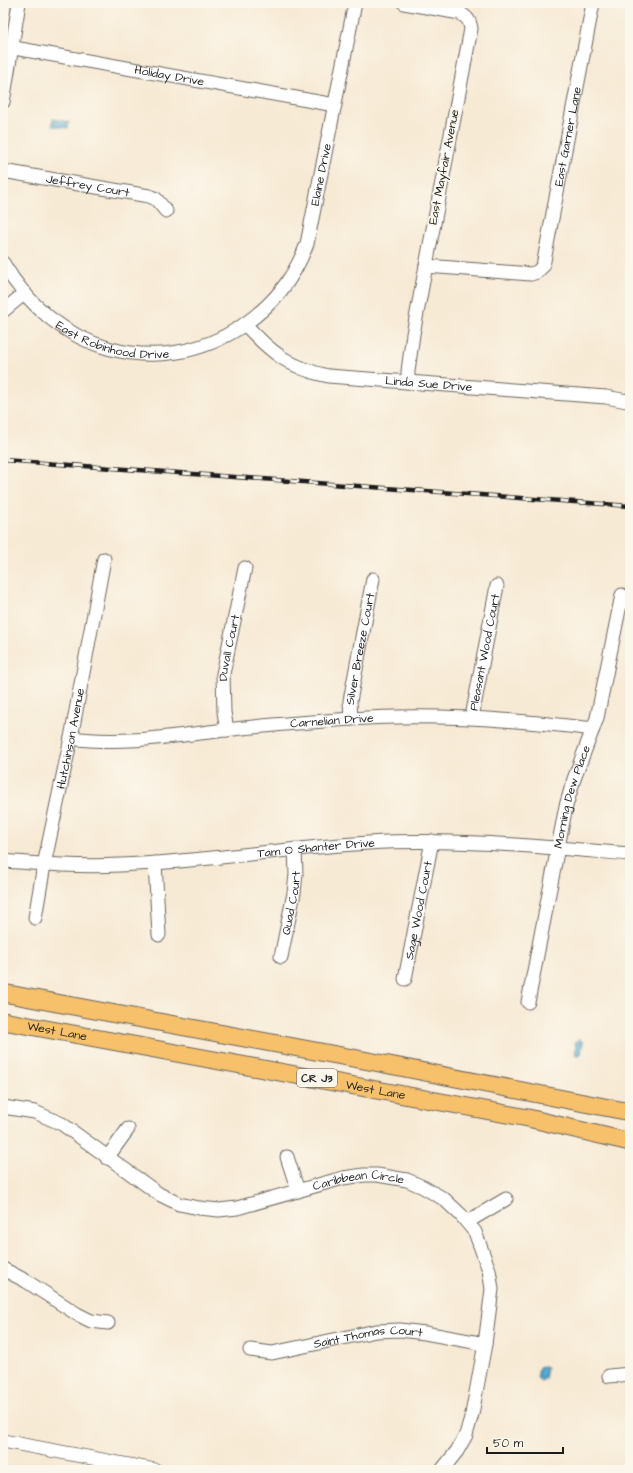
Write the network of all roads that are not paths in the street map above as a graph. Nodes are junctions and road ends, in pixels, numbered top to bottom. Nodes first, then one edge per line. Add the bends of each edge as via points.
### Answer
1 (19, 3) edge
2 (355, 3) edge
3 (404, 3) edge
4 (593, 3) edge
5 (8, 47) edge
6 (3, 102) edge
7 (336, 105) junction
8 (3, 171) edge
9 (166, 211) dead end
10 (3, 263) edge
11 (426, 266) junction
12 (25, 293) junction
13 (3, 310) edge
14 (245, 324) junction
15 (408, 382) junction
16 (630, 400) edge
17 (104, 559) dead end
18 (245, 568) dead end
19 (373, 579) dead end
20 (497, 586) dead end
21 (622, 595) dead end
22 (472, 717) junction
23 (351, 719) junction
24 (593, 729) junction
25 (227, 730) junction
26 (71, 738) junction
27 (432, 841) junction
28 (559, 848) junction
29 (296, 849) junction
30 (630, 854) edge
31 (3, 861) edge
32 (155, 863) junction
33 (44, 865) junction
34 (35, 918) dead end
35 (159, 935) dead end
36 (281, 957) dead end
37 (405, 979) dead end
38 (3, 993) edge
39 (528, 1002) dead end
40 (3, 1021) edge
41 (3, 1107) edge
42 (630, 1112) edge
43 (128, 1129) dead end
44 (630, 1142) edge
45 (287, 1157) dead end
46 (107, 1158) junction
47 (298, 1191) junction
48 (506, 1199) dead end
49 (467, 1222) junction
50 (3, 1269) edge
51 (108, 1323) dead end
52 (486, 1344) junction
53 (250, 1350) dead end
54 (630, 1374) edge
55 (609, 1376) dead end
56 (3, 1441) edge
57 (154, 1470) edge
58 (442, 1470) edge

1 - 5 street
2 - 7 street, Elaine Drive
3 - 11 street, East Mayfair Avenue via 460,13 467,17 471,30
4 - 11 street, East Garner Lane via 543,266 531,274
5 - 6 street
5 - 7 street, Holiday Drive
7 - 14 street, Elaine Drive via 311,229 301,259 275,298
8 - 9 street, Jeffrey Court via 149,196 156,199
10 - 12 street, East Robinhood Drive
11 - 15 street, East Mayfair Avenue via 413,334
12 - 13 street
12 - 14 street, East Robinhood Drive via 38,309 73,334 101,346 136,353 167,354 199,348
14 - 15 street, Linda Sue Drive via 272,352 303,369 328,376
15 - 16 street, Linda Sue Drive
17 - 26 street, Hutchinson Avenue
18 - 25 street, Duvall Court via 223,674
19 - 23 street, Silver Breeze Court via 350,701
20 - 22 street, Pleasant Wood Court
21 - 24 street, Morning Dew Place
22 - 23 street, Carnelian Drive via 395,716
22 - 24 street, Carnelian Drive
23 - 25 street, Carnelian Drive
24 - 28 street, Morning Dew Place via 566,806
25 - 26 street, Carnelian Drive via 128,740 90,741
26 - 33 street, Hutchinson Avenue
27 - 28 street, Tam O Shanter Drive
27 - 29 street, Tam O Shanter Drive
27 - 37 street, Sage Wood Court
28 - 30 street, Tam O Shanter Drive
28 - 39 street, Morning Dew Place
29 - 32 street, Tam O Shanter Drive
29 - 36 street, Quad Court via 294,893
31 - 33 street, Tam O Shanter Drive
32 - 33 street, Tam O Shanter Drive
32 - 35 street
33 - 34 street, Hutchinson Avenue
38 - 42 main road, CR J3
40 - 44 main road, West Lane / CR J3 via 528,1118
41 - 46 street, Caribbean Circle via 46,1116 62,1124
43 - 46 street
45 - 47 street
46 - 47 street, Caribbean Circle via 159,1194 179,1204 199,1208 237,1208
47 - 49 street, Caribbean Circle via 342,1178 364,1175 396,1178 418,1185 444,1199
48 - 49 street
49 - 52 street, Caribbean Circle via 475,1232 492,1289
50 - 51 street via 77,1314 91,1321
52 - 53 street, Saint Thomas Court via 425,1332 395,1330 376,1331 272,1353
52 - 58 street, Caribbean Circle via 469,1427 457,1451
54 - 55 street
56 - 57 street

